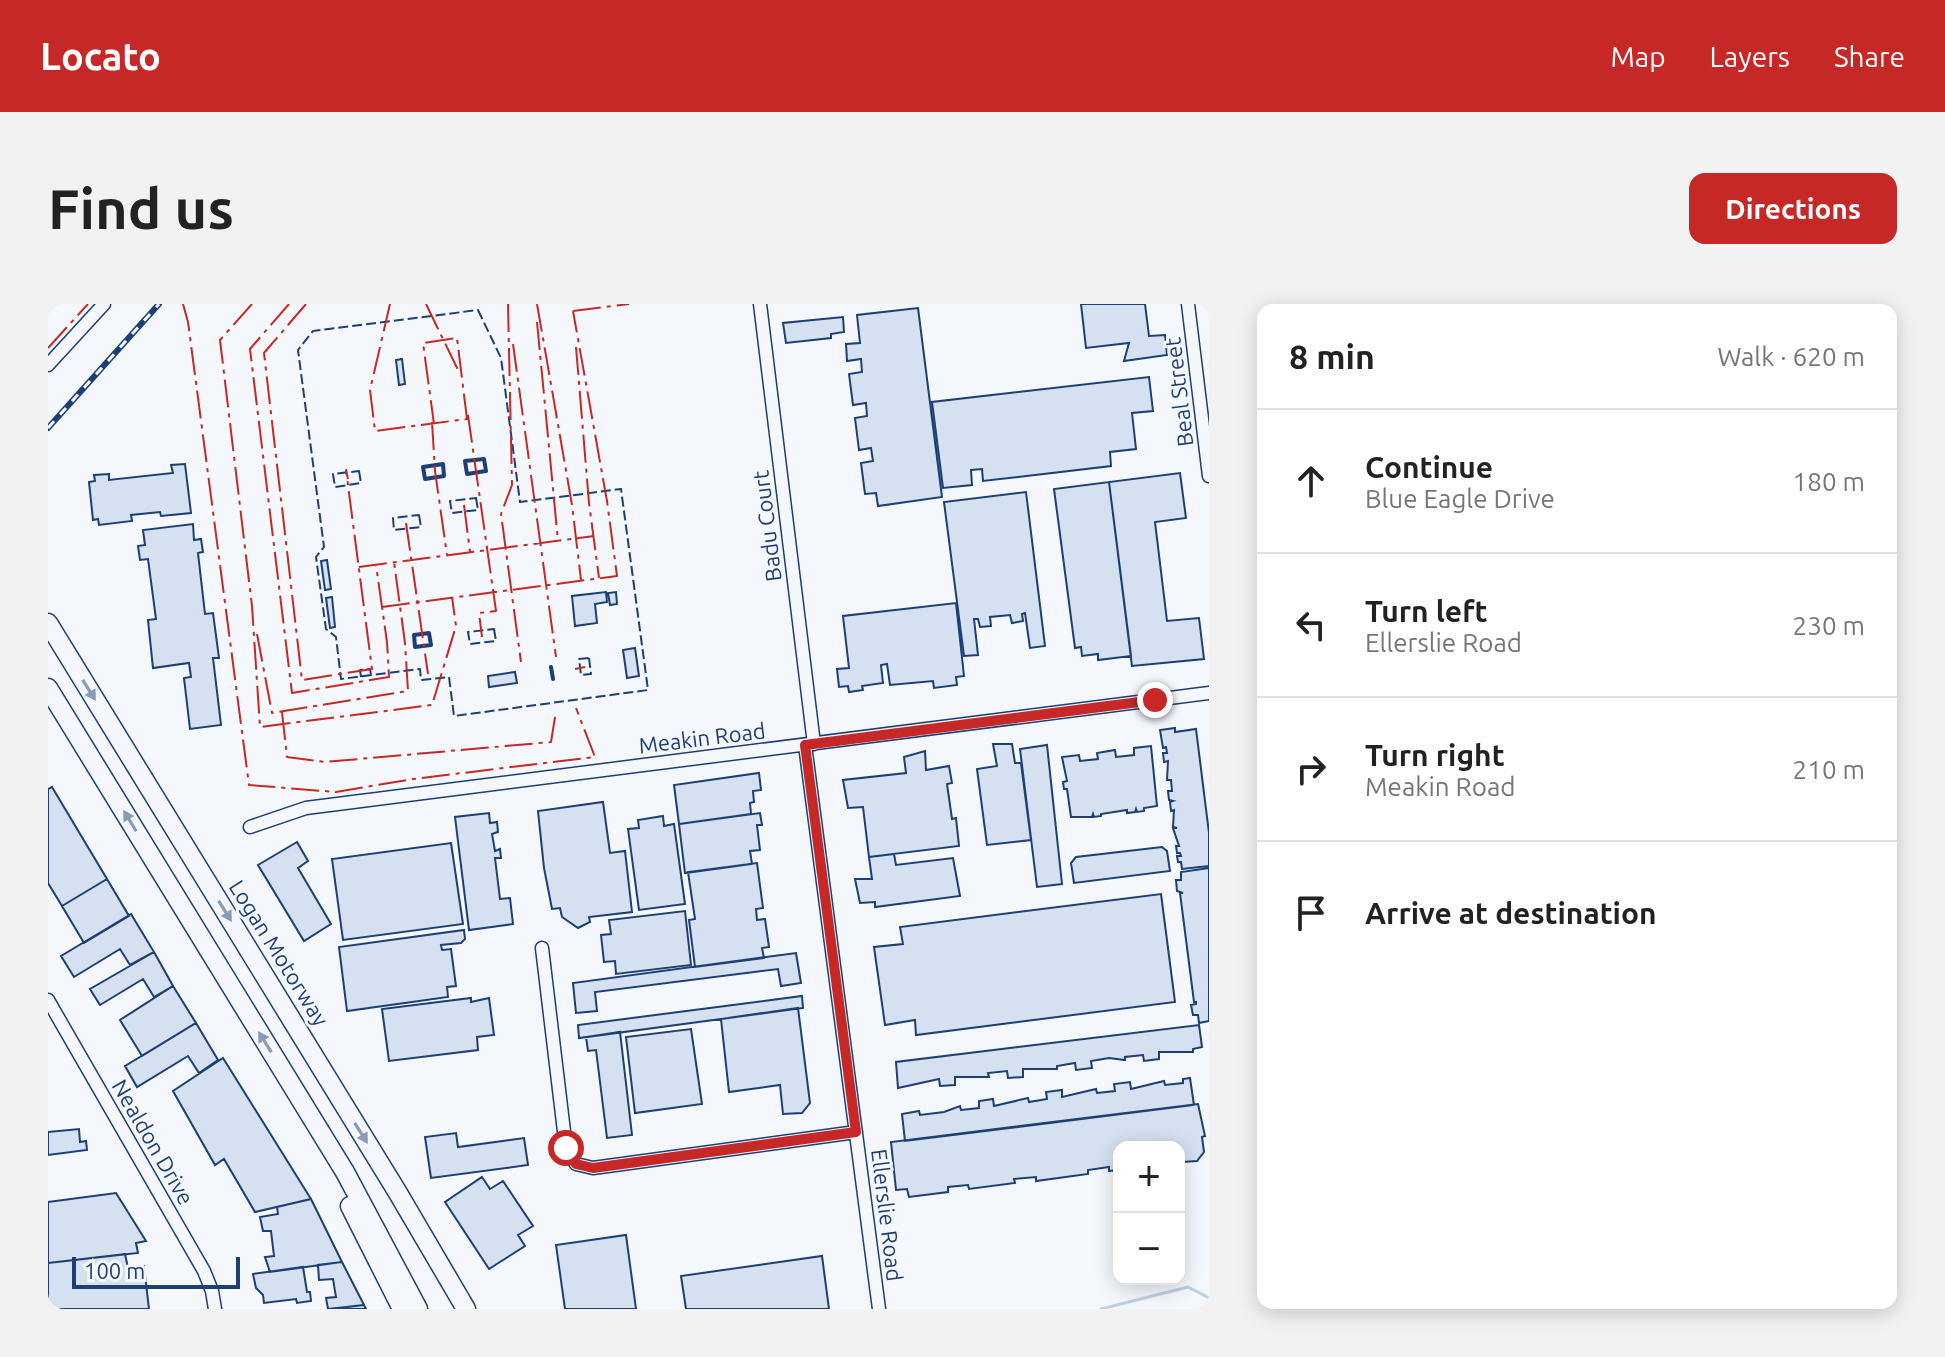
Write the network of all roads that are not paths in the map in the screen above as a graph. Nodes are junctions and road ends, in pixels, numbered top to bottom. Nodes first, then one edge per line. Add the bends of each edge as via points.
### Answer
1 (104, 304) edge
2 (760, 304) edge
3 (1188, 304) edge
4 (48, 365) edge
5 (1209, 476) edge
6 (48, 623) edge
7 (48, 688) edge
8 (1209, 693) edge
9 (809, 744) junction
10 (250, 827) dead end
11 (542, 948) dead end
12 (48, 1000) edge
13 (306, 1109) junction
14 (856, 1132) junction
15 (215, 1309) edge
16 (402, 1309) edge
17 (418, 1309) edge
18 (466, 1309) edge
19 (879, 1309) edge

1 - 4 street
2 - 9 street, Badu Court
3 - 5 street, Beal Street
6 -> 18 highway, Logan Motorway
13 -> 7 highway
8 - 9 street, Meakin Road
9 - 10 street, Meakin Road via 306,808
9 - 14 street, Ellerslie Road
11 - 14 street via 566,1148 576,1164 593,1168
12 - 15 street, Nealdon Drive via 204,1271
13 - 16 highway via 323,1157
13 - 17 highway
14 - 19 street, Ellerslie Road

